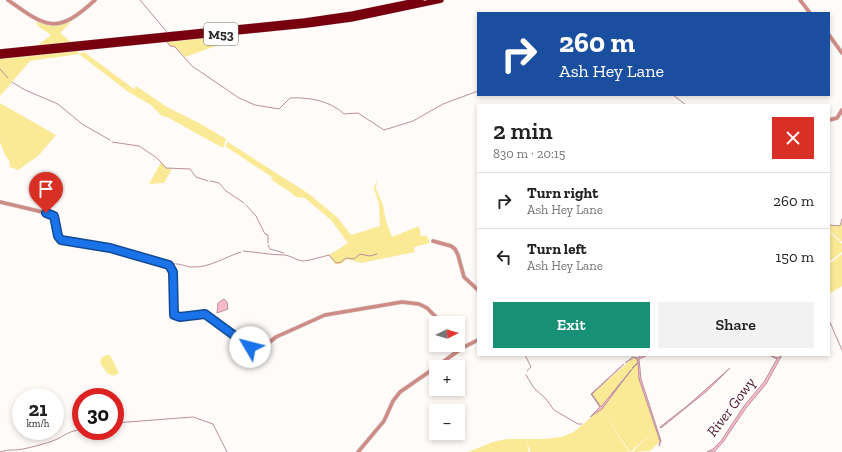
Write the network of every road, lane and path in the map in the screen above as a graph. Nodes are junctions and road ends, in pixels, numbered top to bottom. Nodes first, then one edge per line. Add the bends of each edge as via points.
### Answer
1 (8, 0) edge
2 (95, 0) edge
3 (421, 0) edge
4 (441, 0) edge
5 (800, 0) edge
6 (809, 12) edge
7 (830, 36) edge
8 (0, 52) edge
9 (842, 53) edge
10 (0, 56) edge
11 (842, 110) edge
12 (830, 120) edge
13 (0, 202) edge
14 (432, 241) dead end
15 (477, 289) edge
16 (435, 316) edge
17 (477, 340) edge
18 (465, 346) edge
19 (457, 352) edge
20 (446, 360) edge
21 (429, 372) edge
22 (358, 452) edge

1 - 2 street via 48,24 69,21
3 - 8 highway, M53 via 305,21
4 - 10 highway, M53 via 389,12 314,24
5 - 6 street
7 - 9 street
11 - 12 street via 837,118
13 - 16 street via 51,214 55,218 61,240 110,248 169,265 173,272 174,315 180,317 205,314 255,350 276,337 325,315 413,302 427,308
14 - 15 street via 455,249 464,277
17 - 18 street
19 - 20 street
21 - 22 street via 400,392 392,401 384,421

